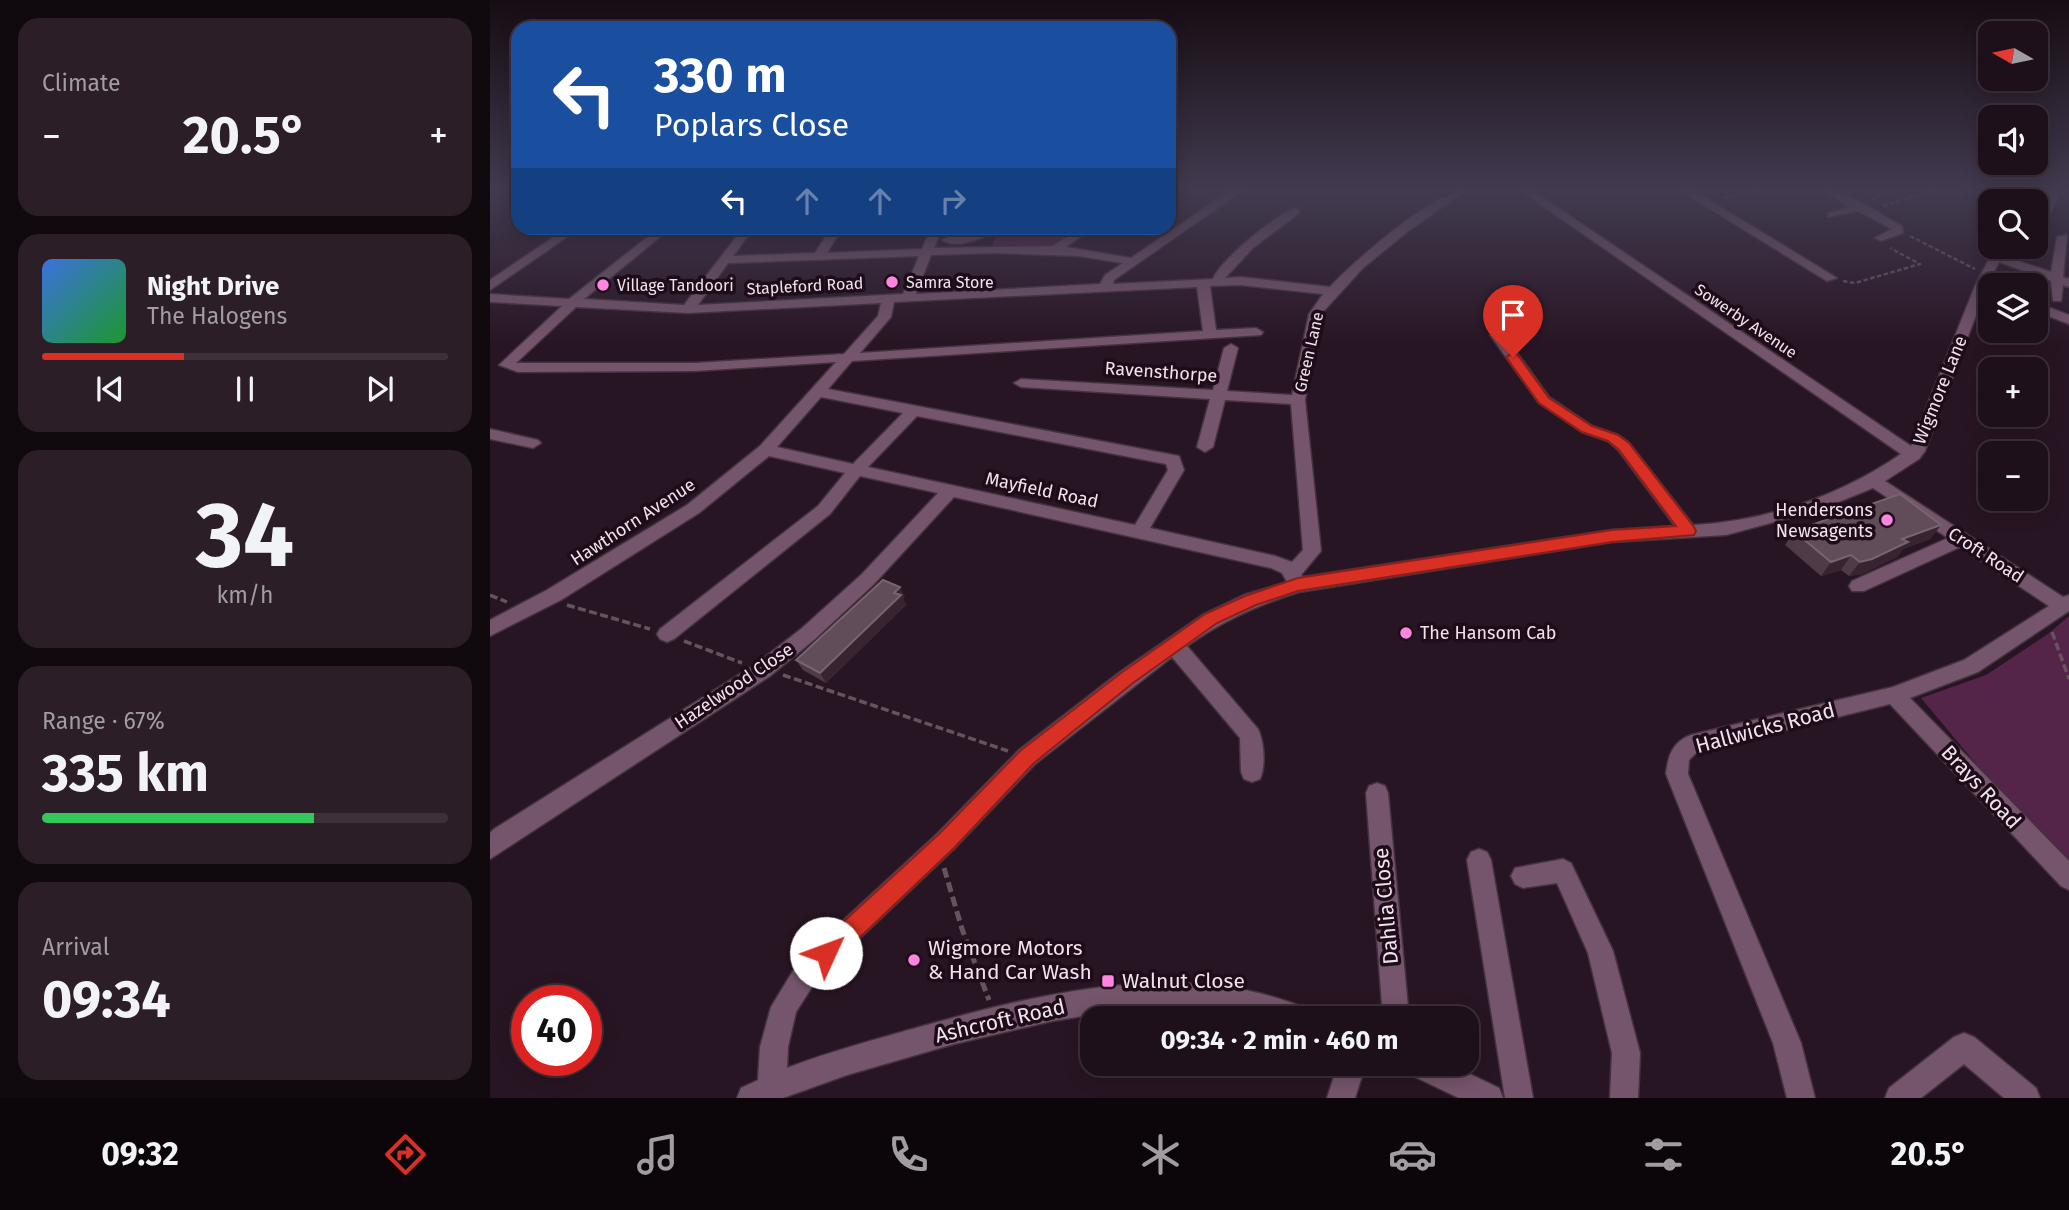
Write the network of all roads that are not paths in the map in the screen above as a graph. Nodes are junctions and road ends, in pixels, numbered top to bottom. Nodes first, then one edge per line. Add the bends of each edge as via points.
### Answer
1 (554, 242) edge
2 (647, 242) edge
3 (737, 242) edge
4 (828, 242) edge
5 (930, 242) edge
6 (948, 242) edge
7 (1066, 242) edge
8 (1162, 242) edge
9 (1254, 242) edge
10 (1391, 242) edge
11 (1601, 242) edge
12 (1771, 242) edge
13 (2062, 242) edge
14 (928, 246) junction
15 (1053, 251) junction
16 (819, 257) junction
17 (2002, 259) edge
18 (724, 260) junction
19 (1133, 262) junction
20 (517, 268) junction
21 (490, 269) edge
22 (1831, 278) road end
23 (2064, 281) edge
24 (1218, 282) junction
25 (1203, 283) junction
26 (490, 286) edge
27 (1105, 288) junction
28 (1331, 291) junction
29 (490, 298) edge
30 (908, 298) junction
31 (2057, 298) dead end
32 (888, 300) junction
33 (573, 302) junction
34 (1978, 304) edge
35 (688, 309) junction
36 (2048, 311) edge
37 (2069, 320) edge
38 (1256, 332) dead end
39 (1210, 334) junction
40 (1497, 335) dead end
41 (1231, 348) dead end
42 (849, 357) junction
43 (1021, 383) dead end
44 (819, 392) junction
45 (1219, 395) junction
46 (1298, 400) junction
47 (914, 411) junction
48 (490, 434) edge
49 (533, 443) dead end
50 (1205, 447) dead end
51 (766, 450) junction
52 (1913, 455) junction
53 (856, 470) junction
54 (1874, 481) junction
55 (951, 490) junction
56 (1140, 531) junction
57 (1688, 531) junction
58 (1961, 538) junction
59 (1295, 579) junction
60 (1858, 586) dead end
61 (2060, 609) edge
62 (490, 629) edge
63 (667, 634) dead end
64 (1174, 645) junction
65 (1894, 695) junction
66 (1252, 772) dead end
67 (1377, 793) dead end
68 (490, 848) edge
69 (1479, 860) dead end
70 (1523, 876) dead end
71 (2069, 878) edge
72 (1249, 1006) edge
73 (1395, 1006) edge
74 (1348, 1076) edge
75 (1444, 1076) edge
76 (761, 1093) edge
77 (1908, 1096) edge
78 (1341, 1098) edge
79 (1489, 1098) edge
80 (1519, 1098) edge
81 (1623, 1098) edge
82 (1801, 1098) edge
83 (2026, 1098) edge

1 - 20 street
2 - 33 street
3 - 18 street
4 - 16 street
5 - 14 street
6 - 14 street
7 - 15 street
8 - 19 street
9 - 24 street
10 - 28 street, Green Lane
11 - 52 street, Sowerby Avenue
12 - 22 street
13 - 23 street via 2057,271
14 - 15 street
14 - 16 street
14 - 30 street
15 - 19 street
16 - 18 street
17 - 23 street
18 - 35 street
19 - 27 street via 1109,278
20 - 21 street
20 - 26 street
23 - 31 street
24 - 25 street, Stapleford Road
24 - 28 street, Stapleford Road via 1254,281
25 - 27 street, Stapleford Road
25 - 39 street
27 - 30 street, Stapleford Road
28 - 46 street, Green Lane via 1321,302 1311,328
29 - 33 street, Stapleford Road
30 - 32 street, Stapleford Road
32 - 35 street, Stapleford Road
32 - 42 street, Hawthorn Avenue via 884,317
33 - 35 street, Stapleford Road
33 - 42 street via 506,365 695,367
34 - 52 street, Wigmore Lane
36 - 37 street
38 - 39 street
39 - 42 street
40 - 57 street via 1544,400 1587,429 1624,446
41 - 45 street
42 - 44 street, Hawthorn Avenue
43 - 45 street, Ravensthorpe
44 - 47 street
44 - 51 street, Hawthorn Avenue
45 - 46 street, Ravensthorpe
45 - 50 street
46 - 59 street, Green Lane via 1312,551
47 - 53 street
47 - 56 street via 1173,460 1176,470
48 - 49 street
51 - 53 street, Mayfield Road
51 - 62 street, Hawthorn Avenue via 692,509
52 - 54 street, Wigmore Lane
53 - 55 street, Mayfield Road
53 - 63 street via 824,510
54 - 57 street, Wigmore Lane via 1764,521
54 - 58 street, Croft Road
55 - 56 street, Mayfield Road
55 - 68 street, Hazelwood Close via 868,579 763,670
56 - 59 street, Mayfield Road via 1275,562
57 - 59 street, Wigmore Lane via 1612,536
58 - 60 street
58 - 61 street, Croft Road
59 - 64 street, Wigmore Lane via 1211,619
61 - 65 street, Hallwicks Road via 1971,666
64 - 66 street via 1251,735
64 - 76 street, Wigmore Lane via 1027,757 808,970 784,1007
65 - 71 street, Brays Road
65 - 82 street, Hallwicks Road via 1691,744 1679,755 1677,774 1782,1030
67 - 73 street, Dahlia Close
69 - 80 street
70 - 81 street via 1563,871 1600,951 1626,1053
72 - 76 street, Ashcroft Road via 1193,998 1114,998 991,1019 859,1057
74 - 78 street
75 - 79 street
77 - 83 street via 1964,1047

